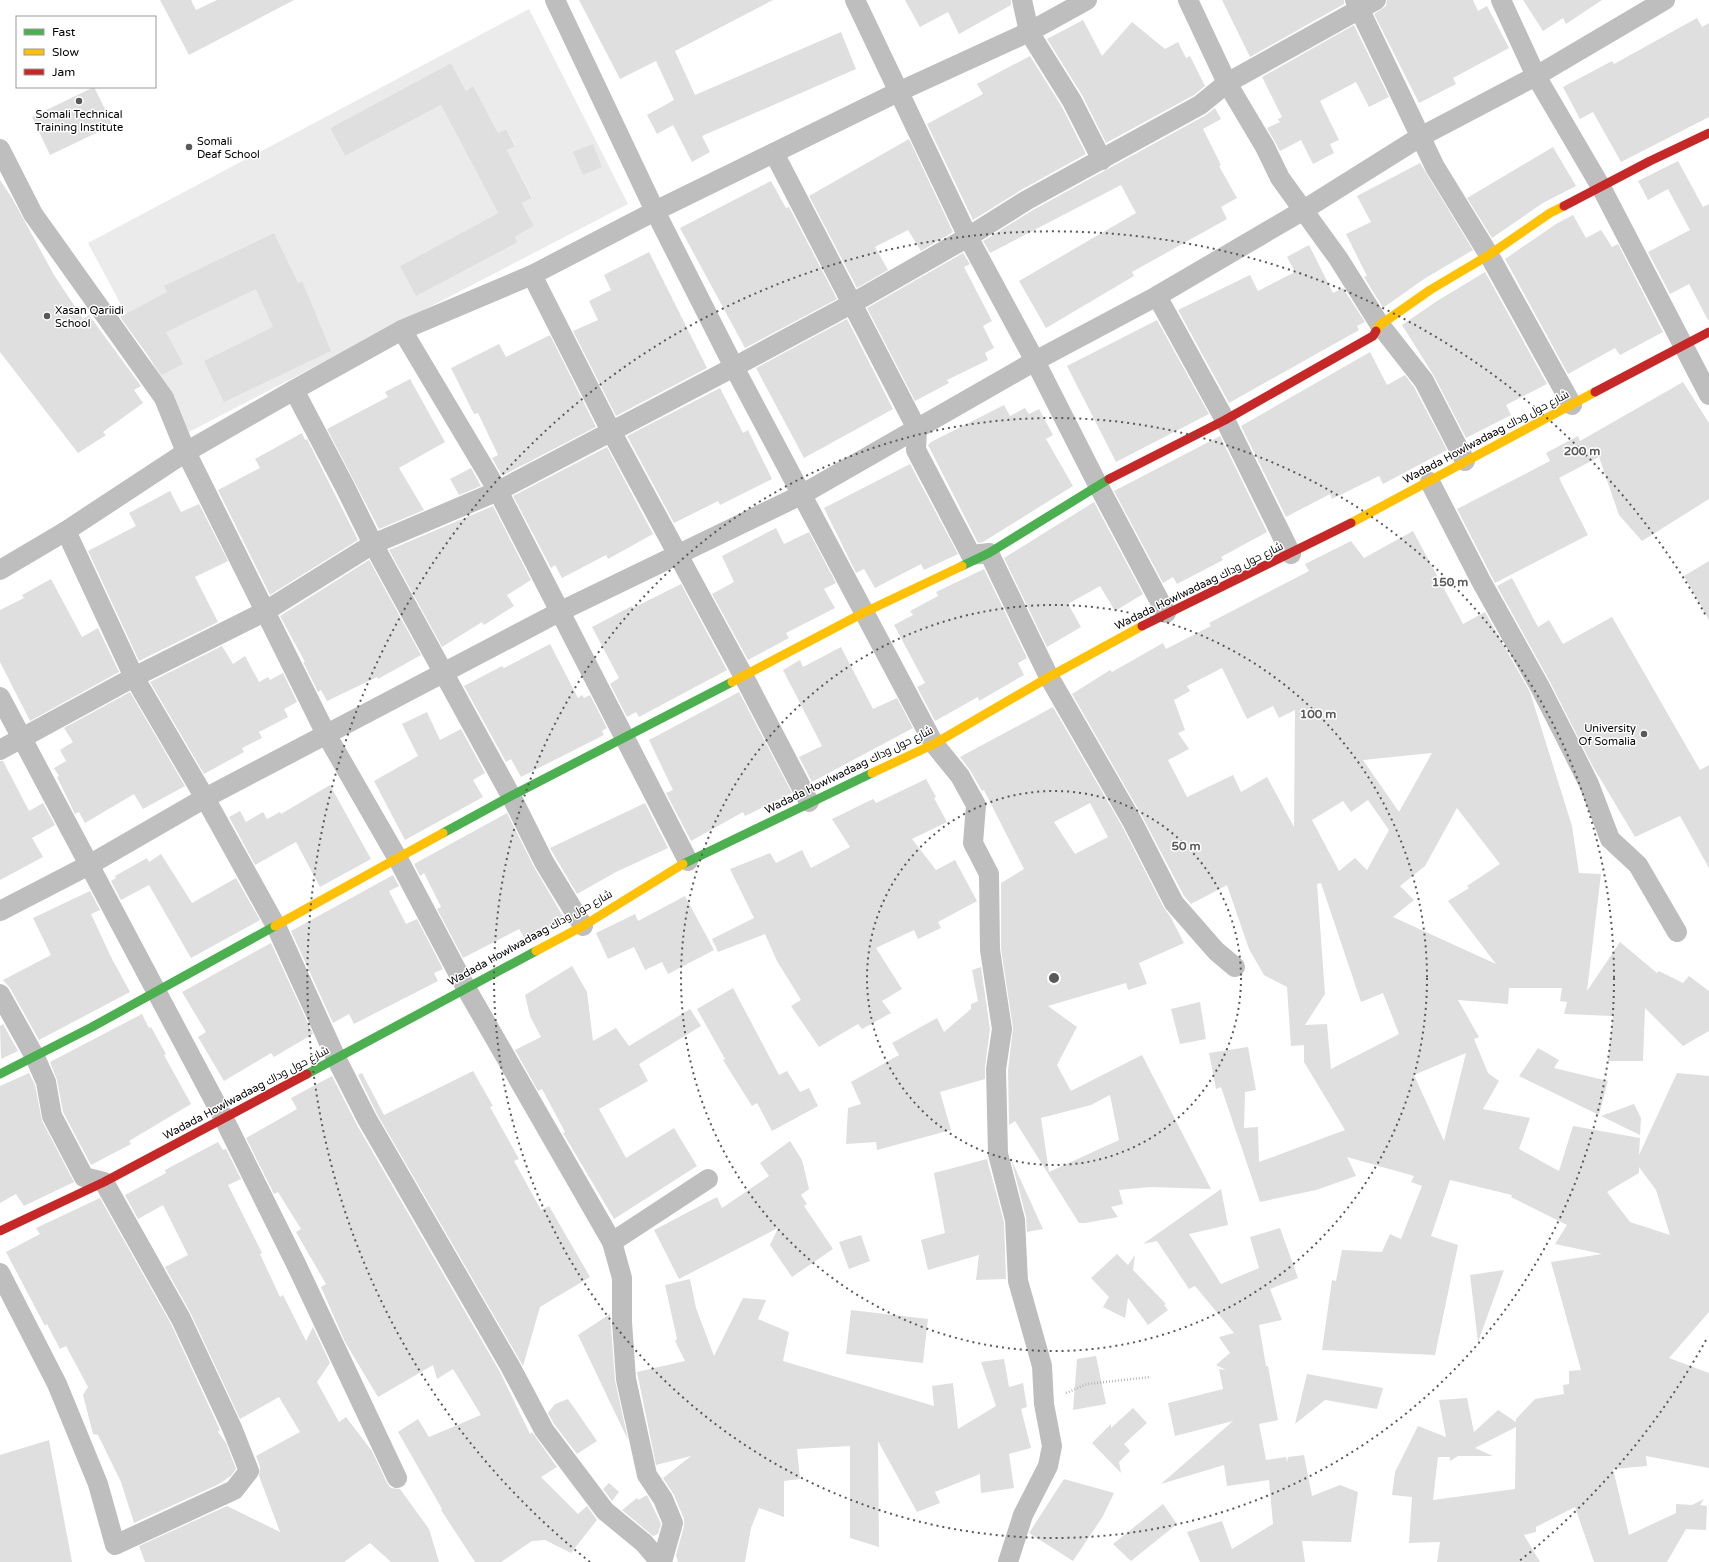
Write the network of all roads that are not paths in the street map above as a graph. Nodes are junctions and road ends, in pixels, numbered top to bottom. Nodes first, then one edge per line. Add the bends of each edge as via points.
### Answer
1 (555, 0) edge
2 (855, 0) edge
3 (1022, 0) edge
4 (1087, 0) edge
5 (1188, 0) edge
6 (1501, 0) edge
7 (1657, 2) edge
8 (1364, 3) edge
9 (1029, 32) junction
10 (1536, 76) junction
11 (1227, 83) junction
12 (898, 92) junction
13 (1709, 133) edge
14 (1420, 137) junction
15 (0, 149) edge
16 (774, 154) junction
17 (1102, 160) junction
18 (1601, 187) junction
19 (655, 211) junction
20 (1302, 211) junction
21 (968, 237) junction
22 (1489, 255) junction
23 (532, 275) junction
24 (1157, 296) junction
25 (853, 303) junction
26 (1380, 325) junction
27 (402, 330) junction
28 (1709, 332) edge
29 (1683, 345) junction
30 (1035, 361) junction
31 (734, 367) junction
32 (294, 390) junction
33 (1709, 395) edge
34 (1572, 405) junction
35 (1224, 420) junction
36 (917, 429) junction
37 (610, 431) junction
38 (186, 452) junction
39 (1465, 462) junction
40 (1430, 482) junction
41 (1098, 485) junction
42 (498, 491) junction
43 (801, 495) junction
44 (66, 531) junction
45 (373, 544) junction
46 (989, 553) junction
47 (677, 554) junction
48 (1291, 554) junction
49 (0, 570) edge
50 (560, 611) junction
51 (264, 612) junction
52 (1166, 612) junction
53 (863, 613) junction
54 (443, 673) junction
55 (743, 675) junction
56 (134, 677) junction
57 (1049, 677) junction
58 (0, 697) edge
59 (326, 734) junction
60 (21, 738) junction
61 (626, 738) junction
62 (934, 744) junction
63 (0, 750) edge
64 (511, 796) junction
65 (205, 798) junction
66 (809, 802) junction
67 (398, 859) junction
68 (688, 862) junction
69 (89, 865) junction
70 (0, 911) edge
71 (276, 926) junction
72 (583, 926) junction
73 (1677, 932) dead end
74 (1235, 967) dead end
75 (466, 988) junction
76 (157, 990) junction
77 (0, 994) edge
78 (35, 1057) junction
79 (336, 1058) junction
80 (0, 1074) edge
81 (223, 1118) junction
82 (708, 1179) dead end
83 (104, 1182) junction
84 (0, 1231) edge
85 (612, 1242) junction
86 (0, 1273) edge
87 (396, 1478) dead end
88 (661, 1562) edge
89 (1008, 1562) edge

1 - 19 street
2 - 12 street
3 - 9 street
4 - 9 street
5 - 11 street
6 - 10 street
7 - 10 street
8 - 11 street
8 - 14 street
9 - 12 street
9 - 17 street via 1072,101
10 - 14 street
10 - 18 street
11 - 17 street via 1200,105
11 - 20 street via 1265,147 1280,178
12 - 16 street
12 - 21 street
13 - 18 street
14 - 20 street
14 - 22 street via 1435,167
15 - 38 street via 34,214 164,398
16 - 19 street
16 - 25 street
17 - 21 street via 1027,200
18 - 22 street via 1550,213
18 - 29 street
19 - 23 street
19 - 31 street
20 - 24 street
20 - 26 street via 1338,258
21 - 25 street
21 - 30 street
22 - 26 street via 1430,290
22 - 34 street
23 - 27 street
23 - 37 street
24 - 30 street
24 - 35 street
25 - 31 street
25 - 36 street
26 - 35 street via 1372,336
26 - 39 street via 1424,381
27 - 32 street
27 - 42 street
28 - 29 street, Wadada Howlwadaag شارع حول وداك
29 - 33 street
29 - 34 street, Wadada Howlwadaag شارع حول وداك
30 - 36 street
30 - 41 street
31 - 37 street
31 - 43 street
32 - 38 street
32 - 45 street
34 - 39 street, Wadada Howlwadaag شارع حول وداك
35 - 41 street
35 - 48 street
36 - 43 street
36 - 46 street via 916,450 971,555
37 - 42 street
37 - 47 street
38 - 44 street
38 - 51 street
39 - 40 street, Wadada Howlwadaag شارع حول وداك
40 - 48 street, Wadada Howlwadaag شارع حول وداك
40 - 73 street via 1567,740 1610,839 1638,865
41 - 46 street
41 - 52 street
42 - 45 street
42 - 50 street
43 - 47 street
43 - 53 street
44 - 49 street
44 - 56 street
45 - 51 street
45 - 54 street
46 - 53 street
46 - 57 street
47 - 50 street
47 - 55 street
48 - 52 street, Wadada Howlwadaag شارع حول وداك
50 - 54 street
50 - 61 street
51 - 56 street
51 - 59 street
52 - 57 street, Wadada Howlwadaag شارع حول وداك
53 - 55 street
53 - 62 street
54 - 59 street
54 - 64 street
55 - 61 street
55 - 66 street
56 - 60 street
56 - 65 street
57 - 62 street, Wadada Howlwadaag شارع حول وداك
57 - 74 street via 1132,821 1174,903 1216,951
58 - 60 street
59 - 65 street
59 - 67 street
60 - 63 street
60 - 69 street
61 - 64 street
61 - 68 street
62 - 66 street, Wadada Howlwadaag شارع حول وداك
62 - 89 street via 960,776 976,805 973,843 989,874 990,950 1002,1029 996,1070 998,1154 1015,1220 1018,1281 1042,1366 1044,1404 1052,1446 1048,1466 1023,1514
64 - 67 street
64 - 72 street via 544,862
65 - 69 street
65 - 71 street
66 - 68 street, Wadada Howlwadaag شارع حول وداك
67 - 71 street
67 - 75 street
68 - 72 street, Wadada Howlwadaag شارع حول وداك
69 - 70 street
69 - 76 street
71 - 76 street
71 - 79 street
72 - 75 street, Wadada Howlwadaag شارع حول وداك
75 - 79 street, Wadada Howlwadaag شارع حول وداك
75 - 85 street
76 - 78 street
76 - 81 street
77 - 78 street
78 - 80 street
78 - 83 street via 46,1082 52,1116 84,1177
79 - 81 street, Wadada Howlwadaag شارع حول وداك
79 - 88 street via 367,1119 506,1359 544,1430 605,1511 644,1543
81 - 83 street, Wadada Howlwadaag شارع حول وداك
81 - 87 street via 296,1264
82 - 85 street
83 - 84 street, Wadada Howlwadaag شارع حول وداك
83 - 86 street via 181,1319 232,1428 249,1471 234,1490 115,1545 98,1484 60,1391
85 - 88 street via 622,1278 626,1379 647,1474 663,1499 673,1523

